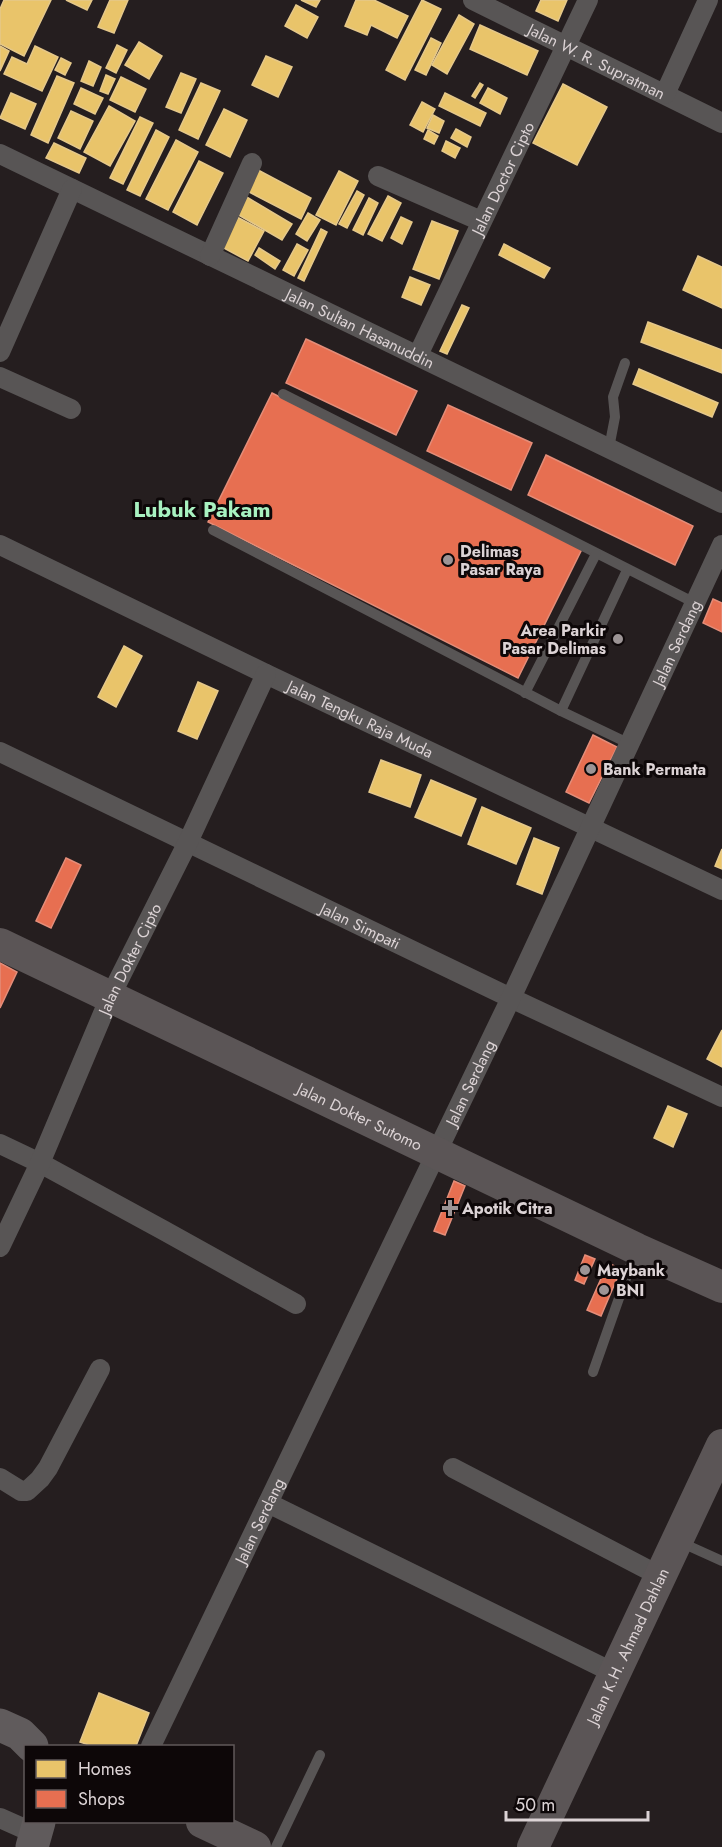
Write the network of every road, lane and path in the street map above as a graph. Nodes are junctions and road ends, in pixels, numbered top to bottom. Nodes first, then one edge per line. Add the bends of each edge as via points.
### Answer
1 (473, 0) edge
2 (588, 0) edge
3 (708, 0) edge
4 (566, 46) junction
5 (665, 94) junction
6 (722, 123) edge
7 (0, 154) edge
8 (252, 163) dead end
9 (378, 177) dead end
10 (72, 189) junction
11 (482, 221) junction
12 (210, 256) junction
13 (0, 352) edge
14 (418, 355) junction
15 (625, 363) dead end
16 (0, 377) edge
17 (284, 394) dead end
18 (71, 409) dead end
19 (609, 448) junction
20 (722, 503) edge
21 (213, 530) dead end
22 (0, 545) edge
23 (722, 545) edge
24 (596, 554) junction
25 (627, 570) junction
26 (695, 603) junction
27 (266, 674) junction
28 (525, 693) junction
29 (561, 711) junction
30 (630, 744) junction
31 (0, 752) edge
32 (590, 827) junction
33 (188, 842) junction
34 (722, 890) edge
35 (0, 944) edge
36 (110, 997) junction
37 (512, 998) junction
38 (722, 1097) edge
39 (0, 1144) edge
40 (437, 1152) junction
41 (40, 1163) junction
42 (0, 1247) edge
43 (637, 1249) junction
44 (722, 1287) edge
45 (297, 1304) dead end
46 (100, 1369) dead end
47 (593, 1372) dead end
48 (722, 1445) edge
49 (453, 1468) dead end
50 (0, 1478) edge
51 (268, 1503) junction
52 (677, 1541) junction
53 (722, 1561) edge
54 (660, 1576) junction
55 (614, 1674) junction
56 (151, 1745) edge
57 (320, 1755) dead end
58 (0, 1818) edge
59 (206, 1823) edge
60 (36, 1834) edge
61 (255, 1847) edge
62 (276, 1847) edge
63 (533, 1847) edge

1 - 4 street, Jalan W. R. Supratman
2 - 4 street, Jalan Doctor Cipto
3 - 5 street
4 - 5 street, Jalan W. R. Supratman
4 - 11 street, Jalan Doctor Cipto
5 - 6 street, Jalan W. R. Supratman
7 - 10 street, Jalan Sultan Hasanuddin
8 - 12 street
9 - 11 street
10 - 12 street, Jalan Sultan Hasanuddin
10 - 13 street
11 - 14 street, Jalan Doctor Cipto
12 - 14 street, Jalan Sultan Hasanuddin
14 - 19 street, Jalan Sultan Hasanuddin
15 - 19 lane via 613,397 615,417
16 - 18 street
17 - 24 lane
19 - 20 street, Jalan Sultan Hasanuddin
21 - 28 lane
22 - 27 street, Jalan Tengku Raja Muda
23 - 26 street, Jalan Serdang
24 - 25 lane
24 - 28 lane
25 - 26 lane
25 - 29 lane
26 - 30 street, Jalan Serdang
27 - 32 street, Jalan Tengku Raja Muda
27 - 33 street, Jalan Dokter Cipto
28 - 29 lane
29 - 30 lane
30 - 32 street, Jalan Serdang
31 - 33 street, Jalan Simpati
32 - 34 street, Jalan Tengku Raja Muda
32 - 37 street, Jalan Serdang
33 - 36 street, Jalan Dokter Cipto
33 - 37 street, Jalan Simpati
35 - 36 main road, Jalan Dokter Sutomo
36 - 40 main road, Jalan Dokter Sutomo
36 - 41 street, Jalan Dokter Cipto
37 - 38 street, Jalan Simpati
37 - 40 street, Jalan Serdang
39 - 41 street
40 - 43 main road, Jalan Dokter Sutomo
40 - 51 street, Jalan Serdang
41 - 42 street, Jalan Dokter Cipto
41 - 45 street
43 - 44 main road, Jalan Dokter Sutomo
43 - 47 lane
46 - 50 street via 40,1479 27,1491 21,1491
48 - 52 main road, Jalan K.H. Ahmad Dahlan
49 - 54 street
51 - 55 street
51 - 56 street, Jalan Serdang
52 - 53 lane
52 - 54 main road, Jalan K.H. Ahmad Dahlan
54 - 55 main road, Jalan K.H. Ahmad Dahlan
55 - 63 main road, Jalan K.H. Ahmad Dahlan
57 - 62 lane
58 - 60 street
59 - 61 main road

